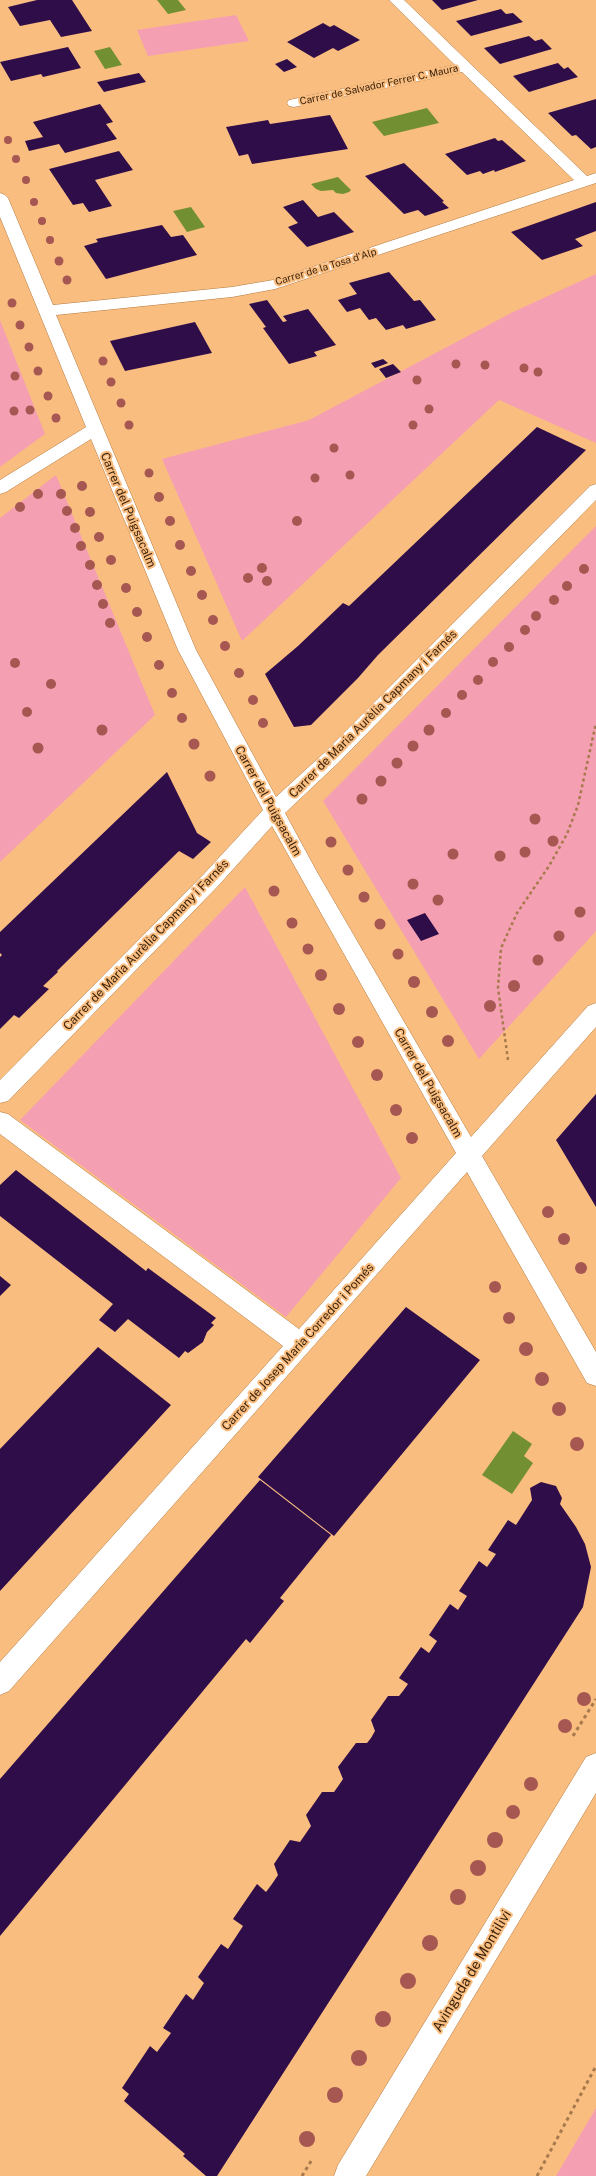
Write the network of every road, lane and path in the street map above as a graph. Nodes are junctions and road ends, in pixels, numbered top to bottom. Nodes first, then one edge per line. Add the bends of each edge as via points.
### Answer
1 (396, 0) edge
2 (464, 67) junction
3 (294, 103) dead end
4 (590, 180) edge
5 (0, 198) edge
6 (47, 311) junction
7 (95, 429) junction
8 (0, 488) edge
9 (596, 490) edge
10 (274, 812) junction
11 (596, 1012) edge
12 (0, 1094) edge
13 (0, 1122) edge
14 (469, 1154) junction
15 (301, 1345) junction
16 (596, 1375) edge
17 (0, 1682) edge
18 (596, 1767) edge
19 (596, 2066) edge
20 (349, 2176) edge
21 (537, 2176) edge

1 - 2 street, Carrer de Salvador Ferrer C. Maura
2 - 3 street, Carrer de Salvador Ferrer C. Maura
2 - 4 street, Carrer de Salvador Ferrer C. Maura
4 - 6 street, Carrer de la Tosa d'Alp via 275,284 232,292
5 - 6 street, Carrer del Puigsacalm
6 - 7 street, Carrer del Puigsacalm
7 - 8 street
7 - 10 street, Carrer del Puigsacalm via 188,650
9 - 10 street, Carrer de Maria Aurèlia Capmany i Farnés via 331,758
10 - 12 street, Carrer de Maria Aurèlia Capmany i Farnés via 210,881
10 - 14 street, Carrer del Puigsacalm
11 - 14 street, Carrer de Josep Maria Corredor i Pomés
13 - 15 street
14 - 15 street, Carrer de Josep Maria Corredor i Pomés
14 - 16 street, Carrer del Puigsacalm
15 - 17 street, Carrer de Josep Maria Corredor i Pomés
18 - 20 street, Avinguda de Montilivi
19 - 21 path

